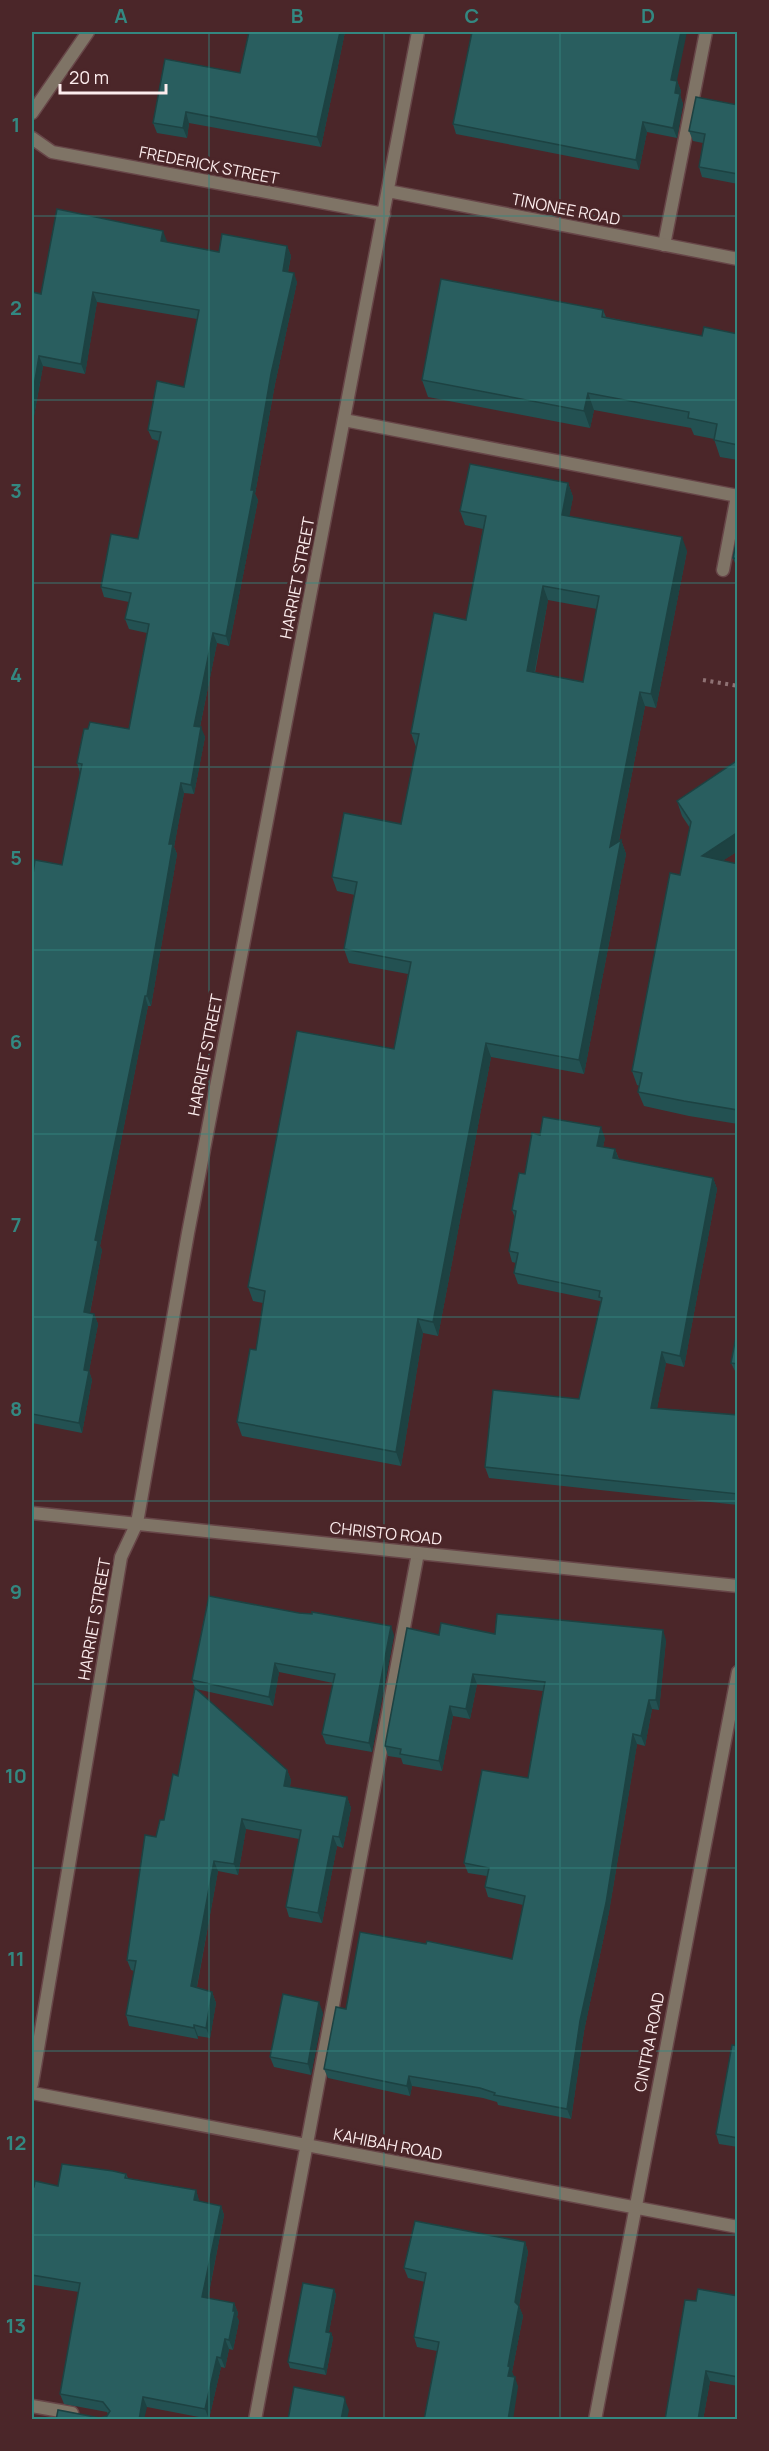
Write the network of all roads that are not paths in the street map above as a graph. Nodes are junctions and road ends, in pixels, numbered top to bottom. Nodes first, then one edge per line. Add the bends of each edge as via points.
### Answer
1 (88, 32) edge
2 (418, 32) edge
3 (706, 32) edge
4 (32, 113) edge
5 (32, 138) edge
6 (388, 191) junction
7 (384, 214) junction
8 (664, 245) junction
9 (738, 259) edge
10 (344, 420) junction
11 (737, 496) edge
12 (723, 570) dead end
13 (32, 1513) edge
14 (137, 1523) junction
15 (418, 1552) junction
16 (738, 1586) edge
17 (738, 1672) edge
18 (32, 2084) edge
19 (32, 2093) edge
20 (306, 2145) junction
21 (633, 2208) junction
22 (738, 2227) edge
23 (32, 2406) edge
24 (84, 2416) edge
25 (255, 2420) edge
26 (595, 2420) edge

1 - 4 street
2 - 6 street, HARRIET STREET
3 - 8 street
5 - 7 street, FREDERICK STREET via 52,152
6 - 7 street, HARRIET STREET
6 - 8 street, TINONEE ROAD
7 - 10 street, HARRIET STREET
8 - 9 street, TINONEE ROAD
10 - 11 street
10 - 14 street, HARRIET STREET via 188,1233
11 - 12 street
13 - 14 street, CHRISTO ROAD
14 - 15 street, CHRISTO ROAD
14 - 18 street, HARRIET STREET via 121,1557
15 - 16 street, CHRISTO ROAD
15 - 20 street
17 - 21 street, CINTRA ROAD
19 - 20 street, KAHIBAH ROAD
20 - 21 street, KAHIBAH ROAD
20 - 25 street
21 - 22 street, KAHIBAH ROAD
21 - 26 street, CINTRA ROAD
23 - 24 street

